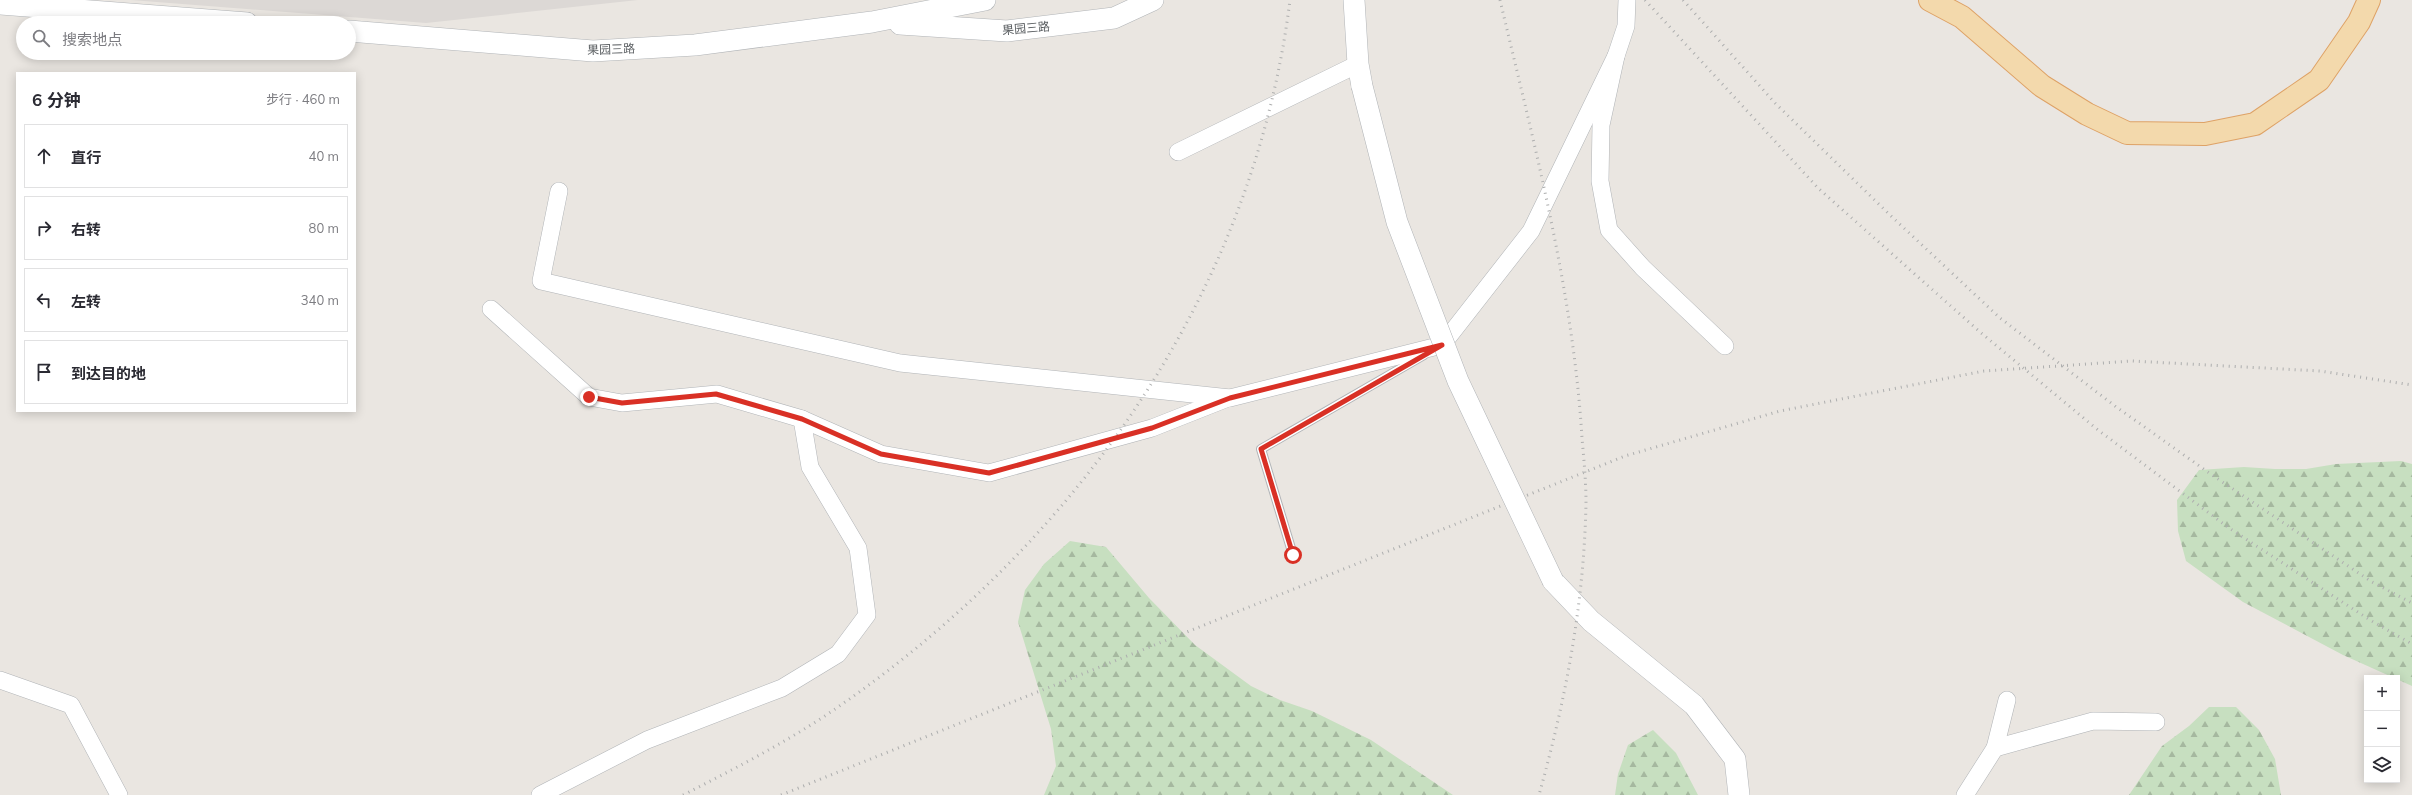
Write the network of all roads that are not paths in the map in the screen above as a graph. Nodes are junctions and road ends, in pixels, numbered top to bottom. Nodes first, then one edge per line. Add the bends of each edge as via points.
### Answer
1 (985, 0) edge
2 (1152, 0) edge
3 (1354, 0) edge
4 (1627, 0) edge
5 (1930, 0) edge
6 (2369, 0) edge
7 (0, 4) edge
8 (156, 16) edge
9 (872, 22) junction
10 (356, 32) edge
11 (1616, 56) junction
12 (1358, 64) junction
13 (1178, 152) dead end
14 (559, 192) dead end
15 (490, 309) dead end
16 (1442, 345) junction
17 (1725, 346) dead end
18 (1230, 398) junction
19 (802, 419) junction
20 (1293, 555) dead end
21 (0, 680) edge
22 (2007, 700) dead end
23 (2156, 722) dead end
24 (1995, 748) junction
25 (119, 795) edge
26 (540, 795) edge
27 (1739, 795) edge
28 (1965, 795) edge

1 - 9 street, 果园三路
2 - 9 street, 果园三路 via 1114,18 1007,31
3 - 12 street
4 - 11 street via 1626,26
5 - 6 main road via 1962,17 2042,86 2087,114 2127,133 2205,134 2255,124 2318,80 2359,22
7 - 8 street
9 - 10 street, 果园三路 via 695,45 593,51
11 - 16 street via 1531,231
11 - 17 street via 1601,125 1600,181 1609,230 1643,268
12 - 13 street
12 - 27 street, bridge via 1402,236 1458,381 1553,581 1591,621 1694,704 1735,759
14 - 18 street via 541,281 900,363
15 - 19 street via 589,397 622,403 716,394
16 - 18 street
16 - 20 lane via 1261,449
18 - 19 street via 1152,428 989,473 881,454
19 - 26 street via 810,467 858,548 867,615 838,654 782,688 647,740
21 - 25 street via 71,705
22 - 24 street
23 - 24 street via 2093,721
24 - 28 street

